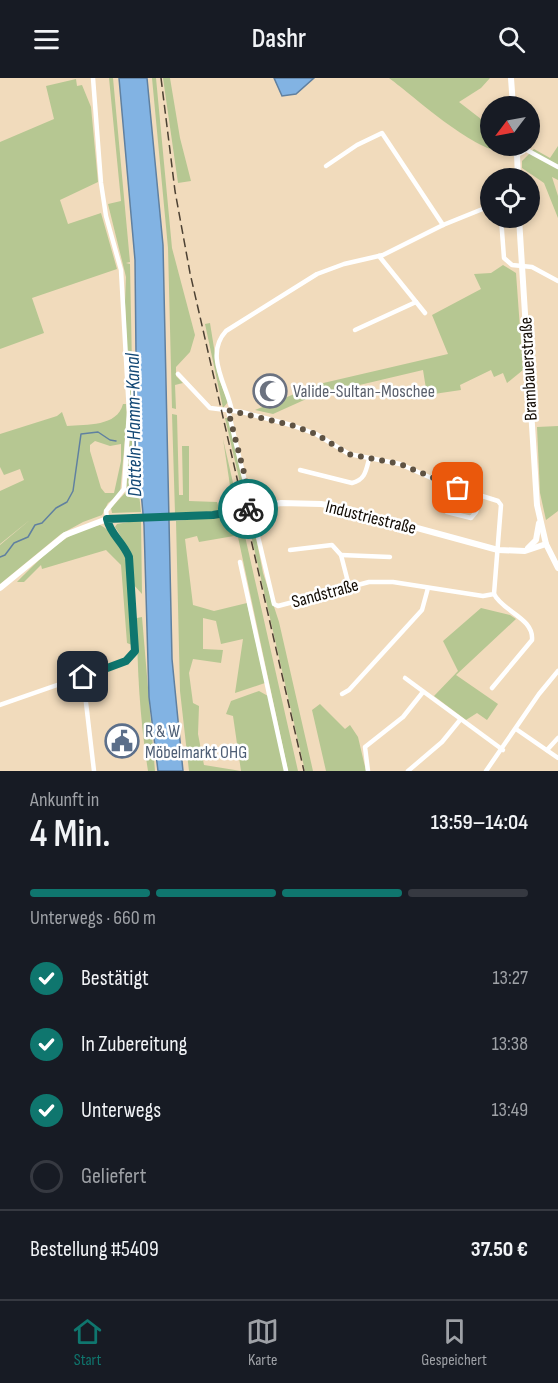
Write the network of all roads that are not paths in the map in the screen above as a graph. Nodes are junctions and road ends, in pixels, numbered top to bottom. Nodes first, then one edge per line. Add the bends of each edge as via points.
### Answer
1 (93, 78) edge
2 (511, 78) edge
3 (512, 96) edge
4 (539, 156) edge
5 (326, 166) dead end
6 (558, 167) edge
7 (480, 210) edge
8 (443, 225) junction
9 (502, 228) edge
10 (520, 228) edge
11 (380, 256) junction
12 (522, 266) junction
13 (558, 281) edge
14 (416, 302) junction
15 (425, 313) dead end
16 (355, 330) dead end
17 (178, 374) dead end
18 (230, 410) junction
19 (369, 459) junction
20 (300, 470) dead end
21 (447, 485) junction
22 (482, 496) junction
23 (246, 509) junction
24 (107, 519) junction
25 (539, 520) junction
26 (546, 544) junction
27 (290, 550) dead end
28 (498, 550) junction
29 (525, 551) junction
30 (341, 555) junction
31 (390, 557) dead end
32 (240, 562) dead end
33 (558, 568) edge
34 (349, 586) junction
35 (0, 588) edge
36 (428, 588) junction
37 (494, 594) junction
38 (558, 671) edge
39 (83, 677) junction
40 (405, 678) dead end
41 (492, 688) dead end
42 (423, 692) junction
43 (342, 694) dead end
44 (0, 705) edge
45 (460, 720) junction
46 (516, 729) junction
47 (558, 738) edge
48 (503, 750) junction
49 (547, 750) junction
50 (558, 758) edge
51 (94, 771) edge
52 (286, 771) edge
53 (368, 771) edge
54 (408, 771) edge
55 (486, 771) edge

1 - 24 street via 101,183 121,270 129,412 124,489 108,508
2 - 3 main road
4 - 6 street
5 - 8 street via 382,133
7 - 8 street, Sandstraße
8 - 11 street, Sandstraße
9 - 12 street via 504,258
10 - 12 main road, Brambauerstraße
11 - 14 street
11 - 18 street, Sandstraße via 317,274 223,335 217,358
12 - 13 street
12 - 25 main road, Brambauerstraße
14 - 15 street
14 - 16 street
17 - 18 street via 206,406
18 - 19 street via 291,425 316,434 348,454
18 - 23 street, Sandstraße
19 - 20 street via 365,475 352,483
19 - 21 street via 400,464
21 - 22 street
21 - 22 street via 441,505 447,512 471,518
22 - 28 street via 501,504
23 - 24 main road, Industriestraße
23 - 28 main road, Industriestraße via 281,503 321,504
23 - 34 street, Sandstraße via 274,604
24 - 35 main road, Industriestraße via 65,536
24 - 39 street via 129,557 135,651 126,661
25 - 26 main road, Brambauerstraße
25 - 29 main road, Brambauerstraße via 536,540
26 - 29 main road, Industriestraße
26 - 33 main road, Brambauerstraße
27 - 30 street via 325,544 332,545
28 - 29 main road, Industriestraße
28 - 37 street
30 - 31 street
30 - 34 street
32 - 52 street
34 - 36 street, Sandstraße via 393,582
36 - 37 street, Sandstraße
36 - 43 street via 422,610
37 - 41 street via 529,626 532,640
38 - 46 street
39 - 44 street
39 - 51 street
40 - 42 street
42 - 45 street
42 - 53 street via 403,717 365,747
45 - 48 street
45 - 54 street via 442,742
46 - 48 street
46 - 49 street
47 - 49 street
48 - 55 street
49 - 50 street

